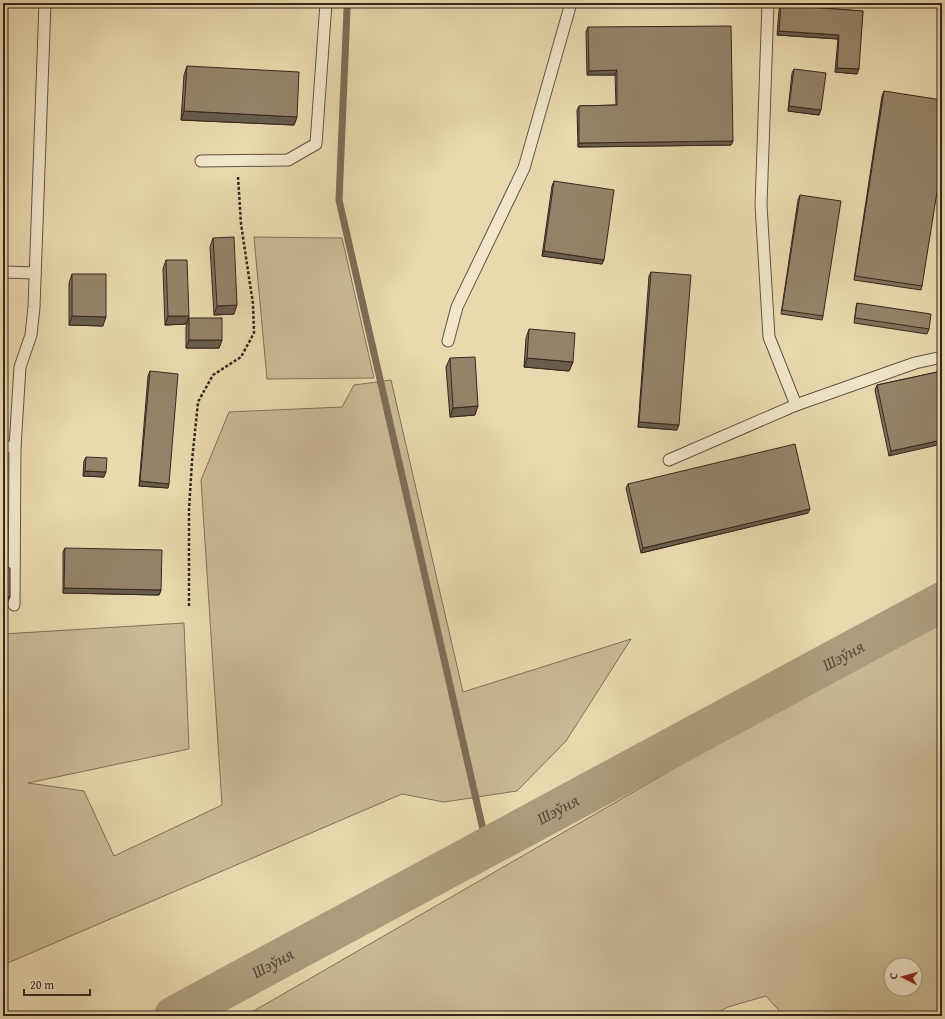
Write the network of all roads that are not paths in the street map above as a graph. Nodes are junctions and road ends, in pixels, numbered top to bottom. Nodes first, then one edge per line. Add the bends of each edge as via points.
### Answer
1 (45, 3) edge
2 (326, 3) edge
3 (571, 3) edge
4 (768, 3) edge
5 (201, 161) dead end
6 (3, 272) edge
7 (36, 273) junction
8 (448, 341) dead end
9 (942, 357) edge
10 (796, 405) junction
11 (3, 447) edge
12 (15, 447) junction
13 (669, 460) dead end
14 (14, 605) dead end

1 - 7 lane
2 - 5 lane via 316,144 288,160
3 - 8 lane via 524,168 457,308
4 - 10 lane via 761,205 769,337
6 - 7 lane
7 - 12 lane via 31,335 20,367
9 - 10 lane via 915,363
10 - 13 lane
11 - 12 lane
12 - 14 lane

